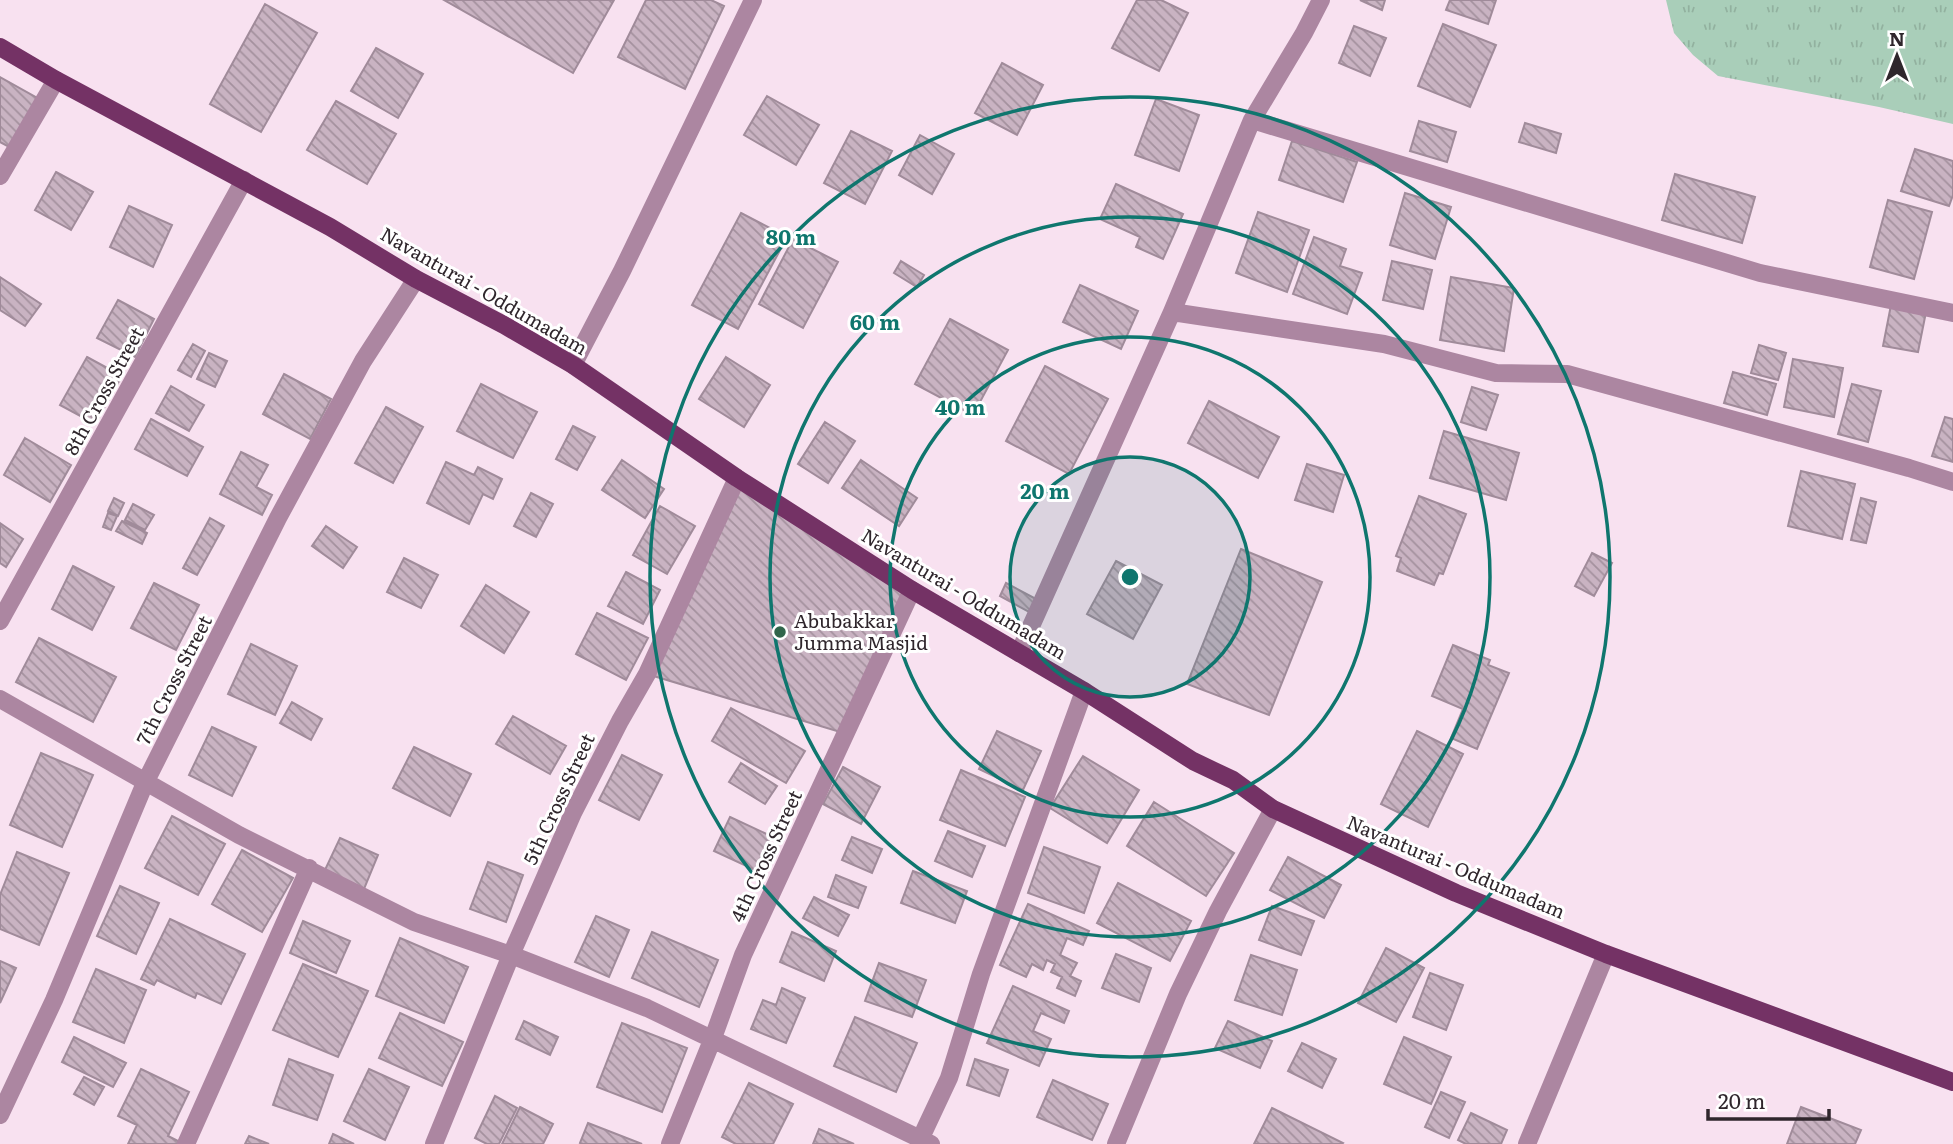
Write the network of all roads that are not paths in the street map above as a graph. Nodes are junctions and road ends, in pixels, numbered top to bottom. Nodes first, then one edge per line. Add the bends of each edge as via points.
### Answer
1 (753, 0) edge
2 (1321, 0) edge
3 (0, 47) edge
4 (56, 80) junction
5 (1252, 120) junction
6 (0, 176) edge
7 (244, 180) junction
8 (416, 279) junction
9 (1172, 312) junction
10 (1953, 313) edge
11 (573, 365) junction
12 (737, 478) junction
13 (1953, 482) edge
14 (912, 590) junction
15 (0, 621) edge
16 (1019, 653) junction
17 (1084, 691) junction
18 (0, 699) edge
19 (145, 783) junction
20 (1273, 809) junction
21 (309, 868) junction
22 (1606, 954) junction
23 (511, 955) junction
24 (713, 1038) junction
25 (1953, 1082) edge
26 (0, 1115) edge
27 (923, 1142) edge
28 (186, 1144) edge
29 (434, 1144) edge
30 (670, 1144) edge
31 (1116, 1144) edge
32 (1527, 1144) edge

1 - 11 street
2 - 5 street
3 - 4 main road, Navanturai - Oddumadam
4 - 6 street
4 - 7 main road, Navanturai - Oddumadam
5 - 9 street
5 - 10 street via 1760,273
7 - 8 main road, Navanturai - Oddumadam
7 - 15 street, 8th Cross Street
8 - 11 main road, Navanturai - Oddumadam
8 - 19 street, 7th Cross Street via 363,361 278,517
9 - 13 street via 1384,344 1496,373 1567,374
9 - 16 street
11 - 12 main road, Navanturai - Oddumadam
12 - 14 main road, Navanturai - Oddumadam
12 - 23 street, 5th Cross Street via 647,674 573,813
14 - 16 main road, Navanturai - Oddumadam
14 - 24 street, 4th Cross Street via 743,955
16 - 17 main road, Navanturai - Oddumadam
17 - 20 main road, Navanturai - Oddumadam
17 - 27 street
18 - 19 street
19 - 21 street
19 - 26 street, 7th Cross Street
20 - 22 main road, Navanturai - Oddumadam via 1456,893
20 - 31 street via 1178,994
21 - 23 street via 414,922
21 - 28 street
22 - 25 main road, Navanturai - Oddumadam
22 - 32 street
23 - 24 street
23 - 29 street, 5th Cross Street
24 - 27 street
24 - 30 street, 4th Cross Street

